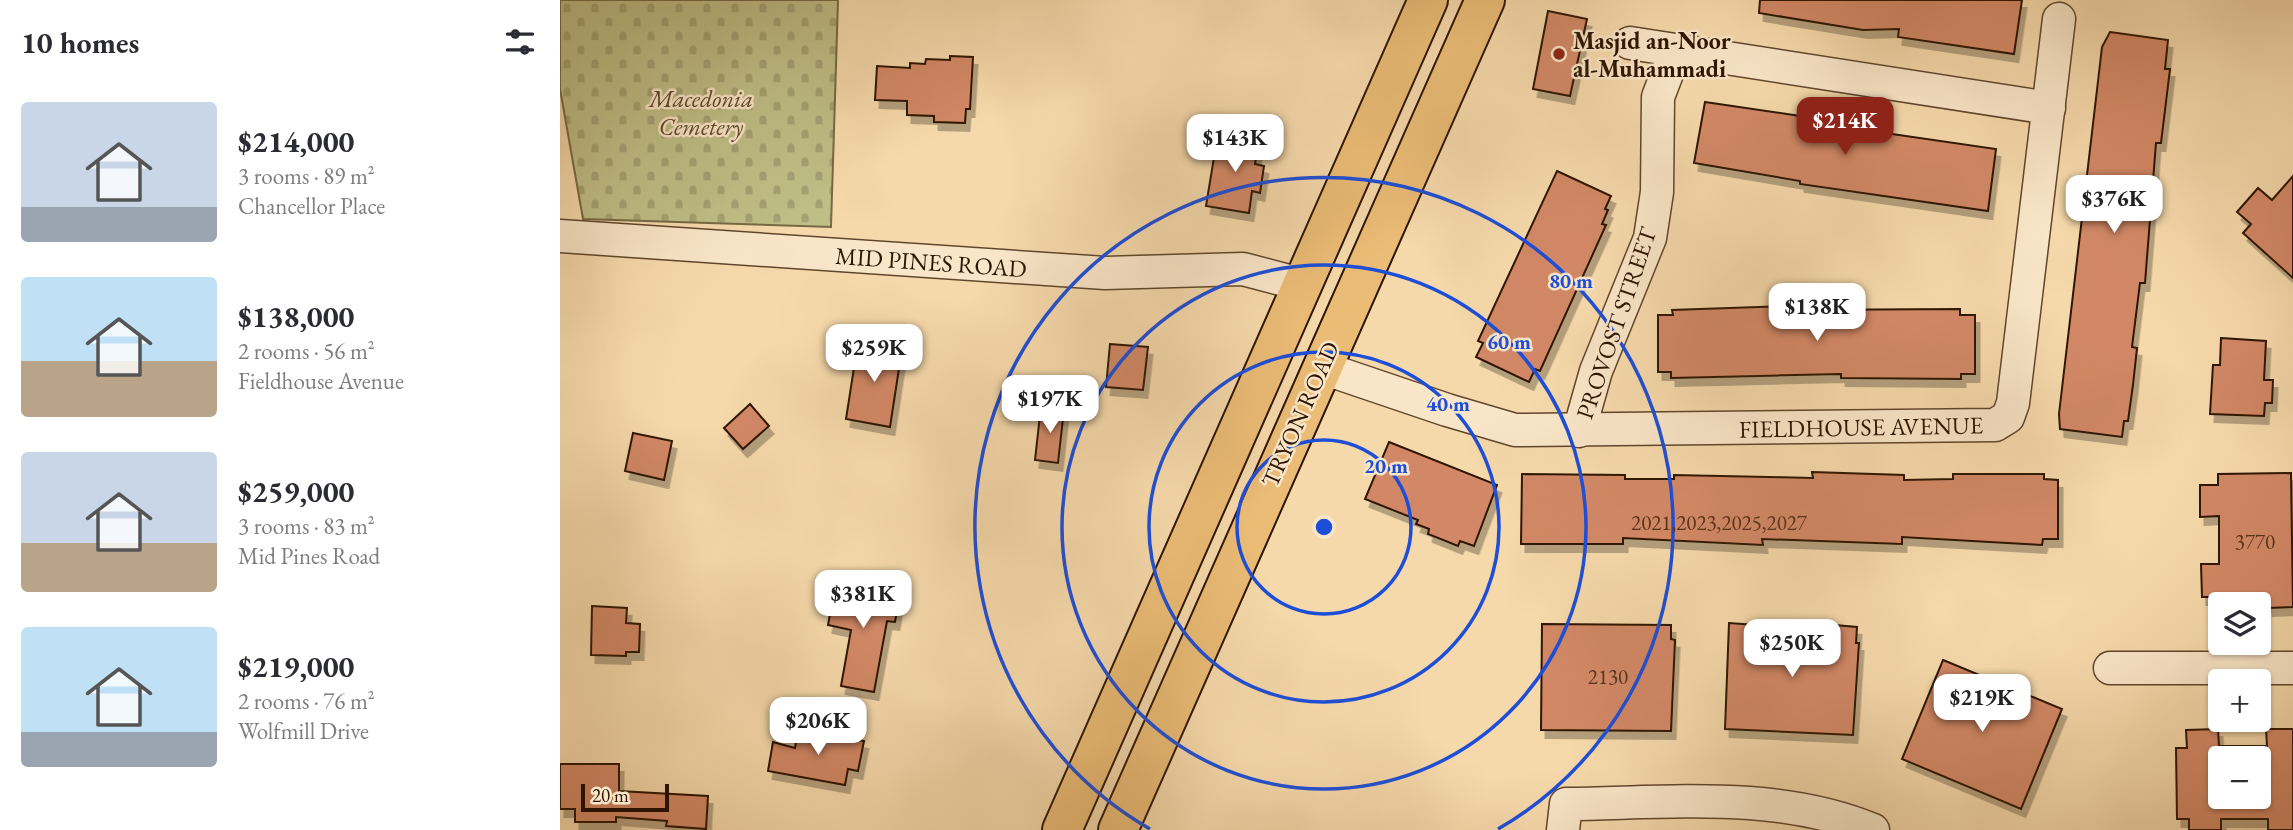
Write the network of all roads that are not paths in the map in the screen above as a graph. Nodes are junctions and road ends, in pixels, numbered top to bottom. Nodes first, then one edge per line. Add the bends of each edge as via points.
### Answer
1 (1428, 0) edge
2 (1485, 0) edge
3 (2059, 19) dead end
4 (1630, 43) dead end
5 (1676, 50) junction
6 (2049, 108) junction
7 (560, 236) edge
8 (1300, 285) junction
9 (1321, 367) junction
10 (1579, 431) junction
11 (2110, 668) dead end
12 (2293, 668) edge
13 (1062, 830) edge
14 (1118, 830) edge
15 (1563, 830) edge
16 (1872, 830) edge

1 - 8 main road, TRYON ROAD
2 - 9 main road, TRYON ROAD
3 - 6 street, FIELDHOUSE AVENUE
4 - 5 street
5 - 6 street
5 - 10 street, PROVOST STREET via 1658,97 1657,192 1650,238 1597,371
6 - 10 street, FIELDHOUSE AVENUE via 2008,417 1995,425
7 - 8 street, MID PINES ROAD via 1105,274 1243,269
8 - 13 main road, TRYON ROAD
9 - 10 street, FIELDHOUSE AVENUE via 1515,429
9 - 14 main road, TRYON ROAD
11 - 12 street
15 - 16 street via 1566,804 1723,803 1787,805

